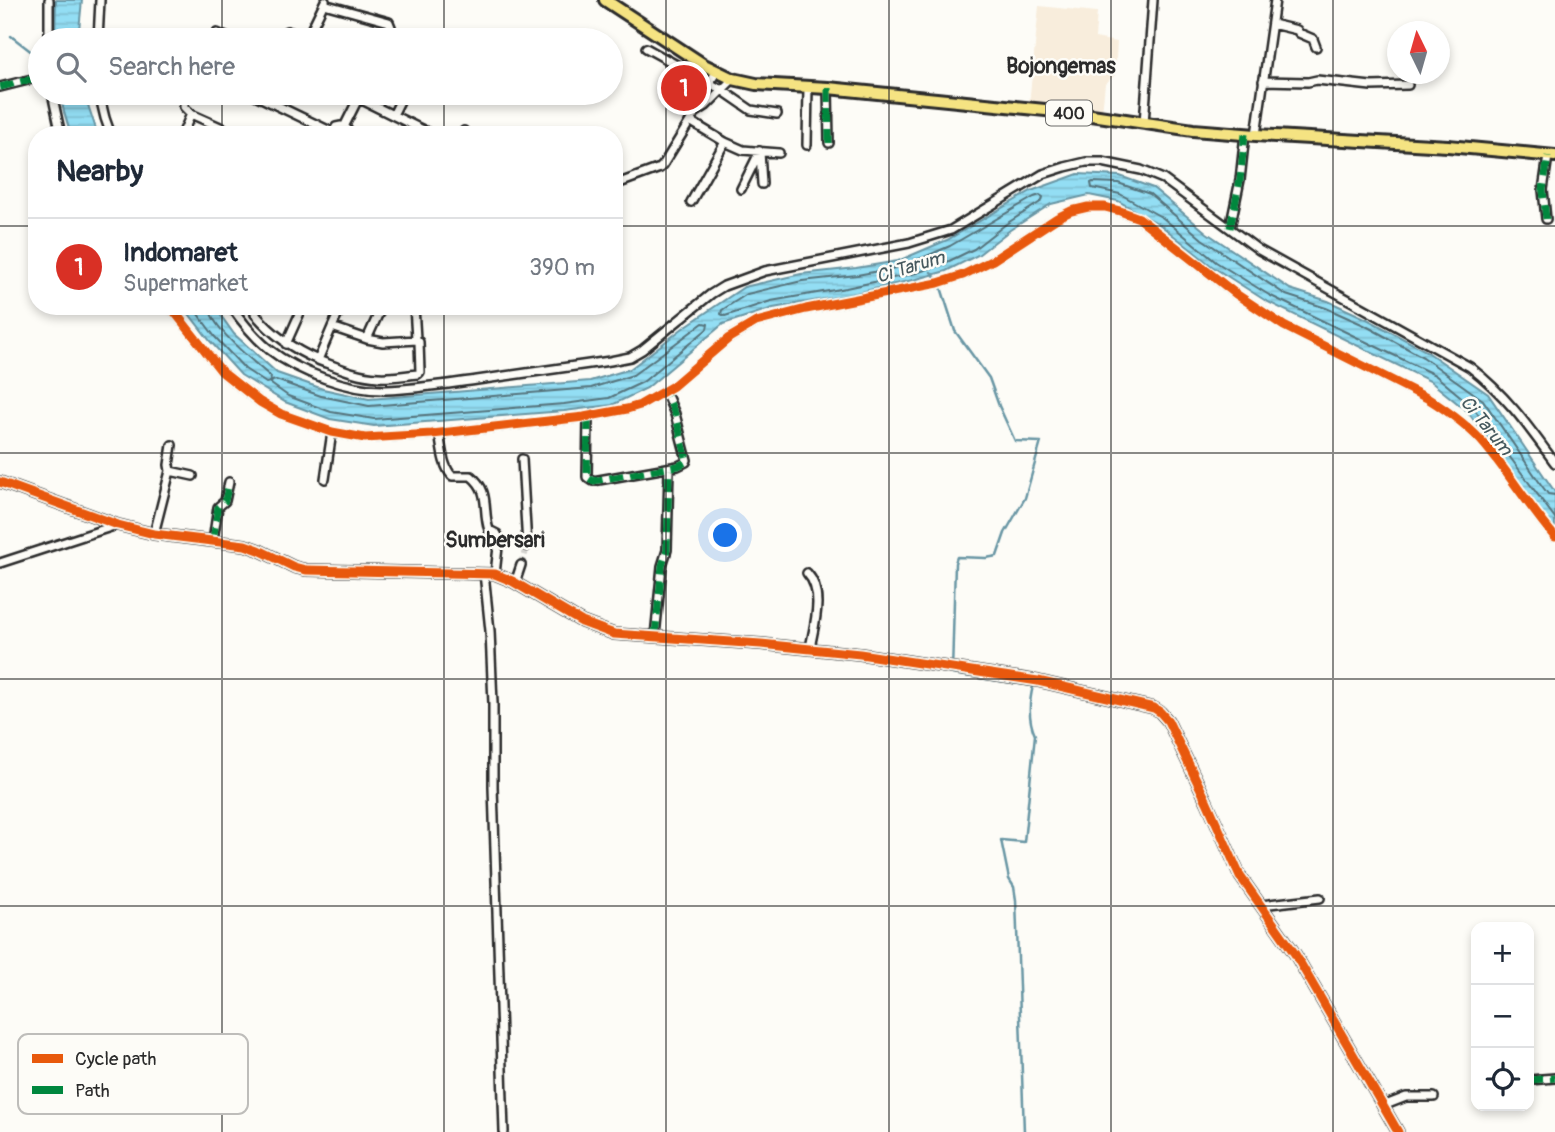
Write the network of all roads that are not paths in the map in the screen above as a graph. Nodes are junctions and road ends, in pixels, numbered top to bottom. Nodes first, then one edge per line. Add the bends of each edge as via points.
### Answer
1 (50, 0) edge
2 (100, 0) edge
3 (606, 0) edge
4 (1153, 0) edge
5 (1275, 0) edge
6 (325, 2) edge
7 (1272, 24) junction
8 (49, 28) edge
9 (99, 28) edge
10 (314, 28) edge
11 (391, 28) edge
12 (1316, 47) dead end
13 (646, 48) dead end
14 (717, 71) junction
15 (733, 79) junction
16 (28, 81) edge
17 (1263, 81) junction
18 (709, 84) junction
19 (1408, 85) dead end
20 (0, 87) edge
21 (808, 87) junction
22 (828, 88) junction
23 (722, 90) junction
24 (55, 105) edge
25 (102, 105) edge
26 (184, 105) edge
27 (275, 105) edge
28 (355, 105) edge
29 (376, 105) edge
30 (398, 105) edge
31 (695, 113) junction
32 (191, 114) junction
33 (777, 114) dead end
34 (393, 115) junction
35 (690, 121) junction
36 (1144, 123) junction
37 (59, 126) edge
38 (108, 126) edge
39 (186, 126) edge
40 (218, 126) edge
41 (318, 126) edge
42 (348, 126) edge
43 (415, 126) edge
44 (1251, 135) junction
45 (725, 142) junction
46 (829, 143) dead end
47 (807, 145) dead end
48 (760, 151) junction
49 (779, 153) dead end
50 (1552, 156) edge
51 (623, 182) edge
52 (762, 184) dead end
53 (741, 189) dead end
54 (691, 202) dead end
55 (1546, 219) dead end
56 (1230, 228) junction
57 (177, 315) edge
58 (238, 315) edge
59 (260, 315) edge
60 (299, 315) edge
61 (338, 315) edge
62 (378, 315) edge
63 (415, 315) edge
64 (332, 327) junction
65 (367, 339) junction
66 (416, 340) junction
67 (286, 344) junction
68 (317, 360) junction
69 (665, 391) junction
70 (583, 417) junction
71 (332, 432) junction
72 (439, 433) junction
73 (172, 445) dead end
74 (522, 459) dead end
75 (1555, 463) edge
76 (669, 468) junction
77 (170, 471) junction
78 (193, 476) dead end
79 (325, 479) dead end
80 (0, 482) edge
81 (229, 482) dead end
82 (118, 524) junction
83 (154, 534) junction
84 (1555, 537) edge
85 (212, 541) junction
86 (527, 545) tunnel mouth
87 (0, 563) edge
88 (522, 565) tunnel mouth
89 (484, 573) junction
90 (807, 573) dead end
91 (495, 574) junction
92 (515, 583) junction
93 (655, 636) junction
94 (810, 648) junction
95 (1320, 898) dead end
96 (1261, 905) junction
97 (1555, 1079) edge
98 (1534, 1080) edge
99 (1434, 1097) dead end
100 (1383, 1107) junction
101 (504, 1132) edge
102 (1398, 1132) edge

1 - 8 street
2 - 9 street
3 - 14 main road, 400
4 - 36 street
5 - 7 street
6 - 10 street
6 - 11 street via 389,22
7 - 12 street via 1297,30 1313,39
7 - 17 street
13 - 18 street
14 - 15 main road, 400
14 - 18 street
15 - 21 main road, 400
15 - 23 street
16 - 20 street
17 - 19 street
17 - 44 street
18 - 23 street
18 - 31 street
21 - 22 main road, 400
21 - 47 street
22 - 36 main road, 400
22 - 46 street
23 - 31 street
23 - 33 street via 751,110
24 - 37 street
25 - 38 street
26 - 32 street
27 - 41 street
28 - 42 street
29 - 34 street
30 - 34 street
31 - 35 street
32 - 39 street
32 - 40 street
34 - 43 street
35 - 45 street
35 - 51 street via 660,168
36 - 44 main road, 400
44 - 50 main road, 400
44 - 56 street
45 - 48 street
45 - 54 street
48 - 49 street
48 - 52 street
48 - 53 street
50 - 55 street via 1543,190
56 - 58 street via 1153,173 1086,162 1043,174 932,237 765,271 733,282 630,357 433,386 353,387 318,375 270,350
56 - 75 street via 1259,250 1470,367 1513,406
57 - 71 street via 222,372 252,396 281,414
59 - 67 street
60 - 67 street
61 - 64 street
62 - 65 street
63 - 66 street
64 - 65 street
64 - 68 street
65 - 66 street
66 - 68 street via 418,374 375,377
67 - 68 street
69 - 70 street via 640,405
69 - 76 street via 676,414 687,461
69 - 84 street via 729,338 756,322 938,284 993,260 1071,211 1105,207 1139,218 1236,294 1287,327 1443,408 1485,444
70 - 72 street
70 - 76 street via 590,480
71 - 72 street via 365,438
71 - 79 street
72 - 91 street via 445,468 452,476 471,476 483,489 487,524 499,538
73 - 77 street
74 - 86 street
76 - 93 street via 667,550
77 - 78 street
77 - 83 street
80 - 82 street
81 - 85 street via 225,501 218,507
82 - 83 street
82 - 87 street
83 - 85 street
85 - 89 street via 244,545 306,570
88 - 92 street
89 - 91 street
89 - 101 street via 493,704
90 - 94 street via 816,587 817,602
91 - 92 street
92 - 93 street via 582,622 614,634
93 - 94 street
94 - 96 street via 1038,681 1154,708 1168,721 1240,876
95 - 96 street
96 - 100 street via 1296,954
97 - 98 street
99 - 100 street via 1406,1097
100 - 102 street

